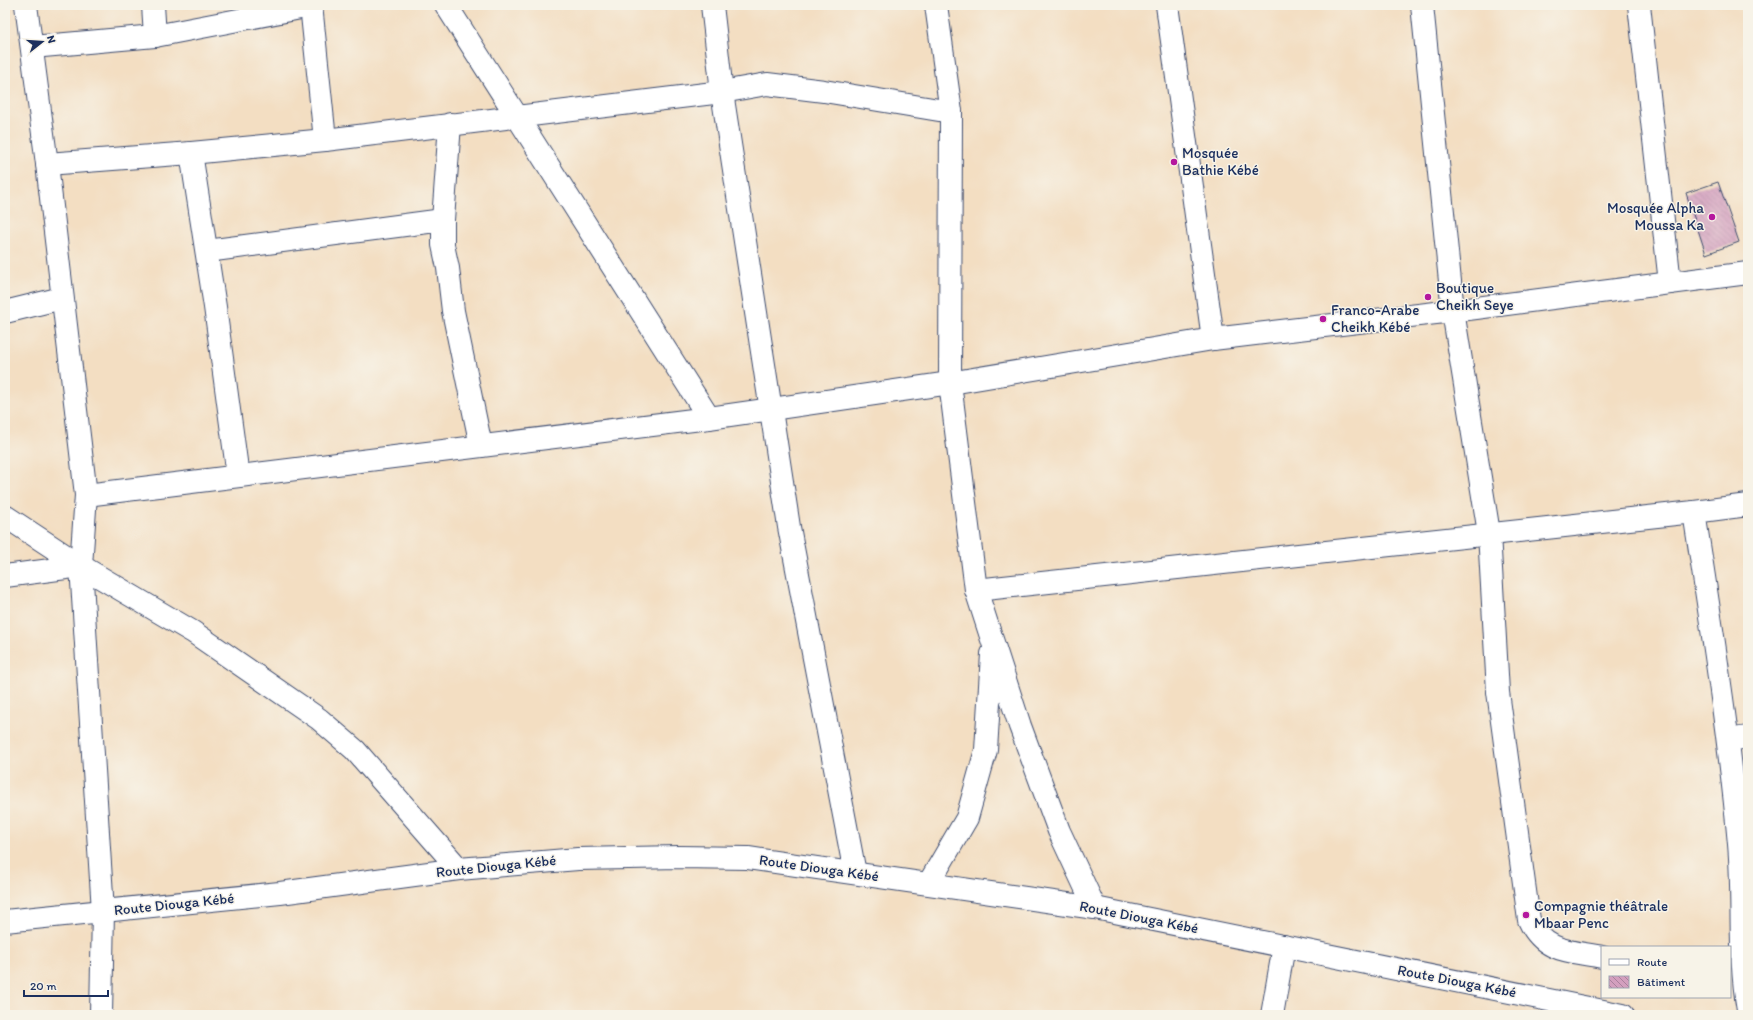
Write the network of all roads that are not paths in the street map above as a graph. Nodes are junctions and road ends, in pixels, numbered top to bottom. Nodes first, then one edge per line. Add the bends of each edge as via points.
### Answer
1 (26, 5) edge
2 (153, 5) edge
3 (311, 5) edge
4 (446, 5) edge
5 (712, 5) edge
6 (936, 5) edge
7 (1167, 5) edge
8 (1422, 5) edge
9 (1639, 5) edge
10 (155, 36) junction
11 (32, 47) junction
12 (722, 92) junction
13 (951, 112) junction
14 (516, 116) junction
15 (450, 124) junction
16 (325, 140) junction
17 (192, 153) junction
18 (47, 164) junction
19 (443, 220) junction
20 (207, 251) junction
21 (1748, 273) edge
22 (1670, 283) junction
23 (62, 298) junction
24 (1453, 311) junction
25 (5, 312) edge
26 (1213, 339) junction
27 (950, 383) junction
28 (770, 409) junction
29 (709, 418) junction
30 (481, 446) junction
31 (238, 476) junction
32 (86, 495) junction
33 (1748, 505) edge
34 (1694, 512) junction
35 (5, 516) edge
36 (1489, 533) junction
37 (81, 566) junction
38 (5, 576) edge
39 (976, 590) junction
40 (993, 641) junction
41 (1738, 738) edge
42 (1744, 846) edge
43 (459, 869) junction
44 (855, 873) junction
45 (929, 883) junction
46 (1095, 908) junction
47 (103, 911) junction
48 (5, 921) edge
49 (1284, 946) junction
50 (1601, 956) edge
51 (1737, 981) edge
52 (1748, 1010) edge
53 (101, 1015) edge
54 (1272, 1015) edge
55 (1623, 1015) edge

1 - 11 street
2 - 10 street
3 - 10 street
3 - 16 street
4 - 14 street
5 - 12 street
6 - 13 street
7 - 26 street
8 - 24 street
9 - 22 street
10 - 11 street
11 - 18 street
12 - 13 street via 766,84
12 - 14 street
12 - 28 street
13 - 27 street
14 - 15 street
14 - 29 street
15 - 16 street
15 - 19 street
16 - 17 street
17 - 18 street
17 - 20 street
18 - 23 street
19 - 20 street
19 - 30 street via 443,245 453,311
20 - 31 street
21 - 22 street
22 - 24 street
23 - 25 street
23 - 32 street
24 - 26 street
24 - 36 street
26 - 27 street
27 - 28 street
27 - 39 street
28 - 29 street
28 - 44 street via 789,526
29 - 30 street
30 - 31 street
31 - 32 street
32 - 37 street
33 - 34 street
34 - 36 street
34 - 41 street
35 - 37 street
36 - 39 street
36 - 50 street via 1498,692 1529,920 1533,930 1553,948
37 - 38 street
37 - 43 street via 193,632 320,719 355,750
37 - 47 street
39 - 40 street
40 - 45 street via 986,750 967,818
40 - 46 street via 1020,726 1059,831
41 - 42 street
42 - 51 street
43 - 44 street, Route Diouga Kébé via 578,859 679,857 748,858
43 - 47 street, Route Diouga Kébé via 280,893
44 - 45 street, Route Diouga Kébé
45 - 46 street, Route Diouga Kébé
46 - 49 street, Route Diouga Kébé
47 - 48 street, Route Diouga Kébé
47 - 53 street
49 - 54 street
49 - 55 street, Route Diouga Kébé
51 - 52 street

